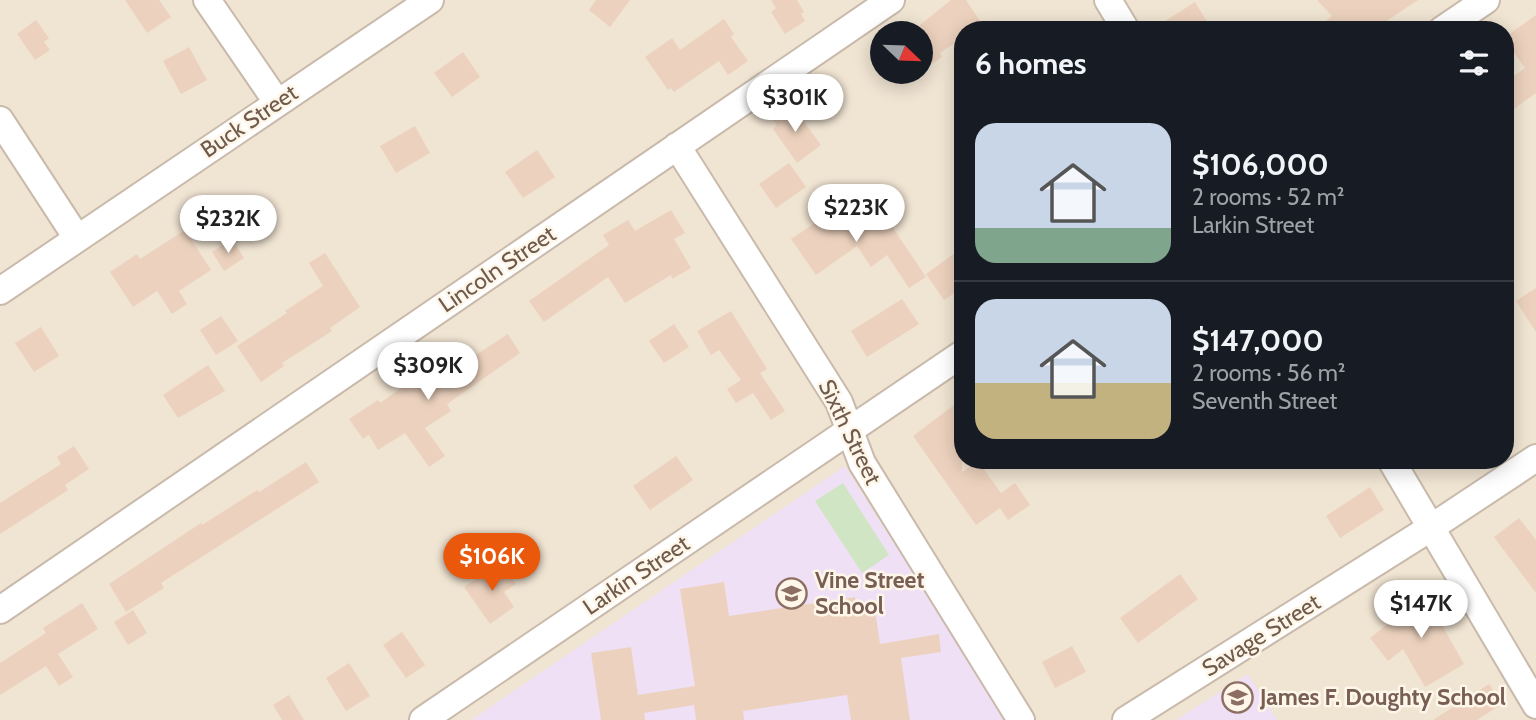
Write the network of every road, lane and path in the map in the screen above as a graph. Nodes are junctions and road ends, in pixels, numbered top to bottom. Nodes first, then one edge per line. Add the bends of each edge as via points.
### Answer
1 (207, 0) edge
2 (430, 0) edge
3 (891, 0) edge
4 (1108, 0) edge
5 (1486, 0) edge
6 (1121, 21) edge
7 (1455, 21) edge
8 (277, 102) junction
9 (0, 120) edge
10 (677, 146) junction
11 (77, 238) junction
12 (0, 290) edge
13 (954, 359) edge
14 (849, 431) junction
15 (1536, 458) edge
16 (1397, 469) edge
17 (1432, 527) junction
18 (0, 610) edge
19 (1536, 705) edge
20 (423, 720) edge
21 (1021, 720) edge
22 (1126, 720) edge

1 - 8 street
2 - 8 street, Buck Street
3 - 10 street, Lincoln Street
4 - 6 street
5 - 7 street
8 - 11 street, Buck Street
9 - 11 street
10 - 14 street, Sixth Street via 839,402
10 - 18 street, Lincoln Street
11 - 12 street, Buck Street
13 - 14 street, Larkin Street
14 - 20 street, Larkin Street
14 - 21 street, Sixth Street via 862,463
15 - 17 street, Savage Street
16 - 17 street
17 - 19 street
17 - 22 street, Savage Street

